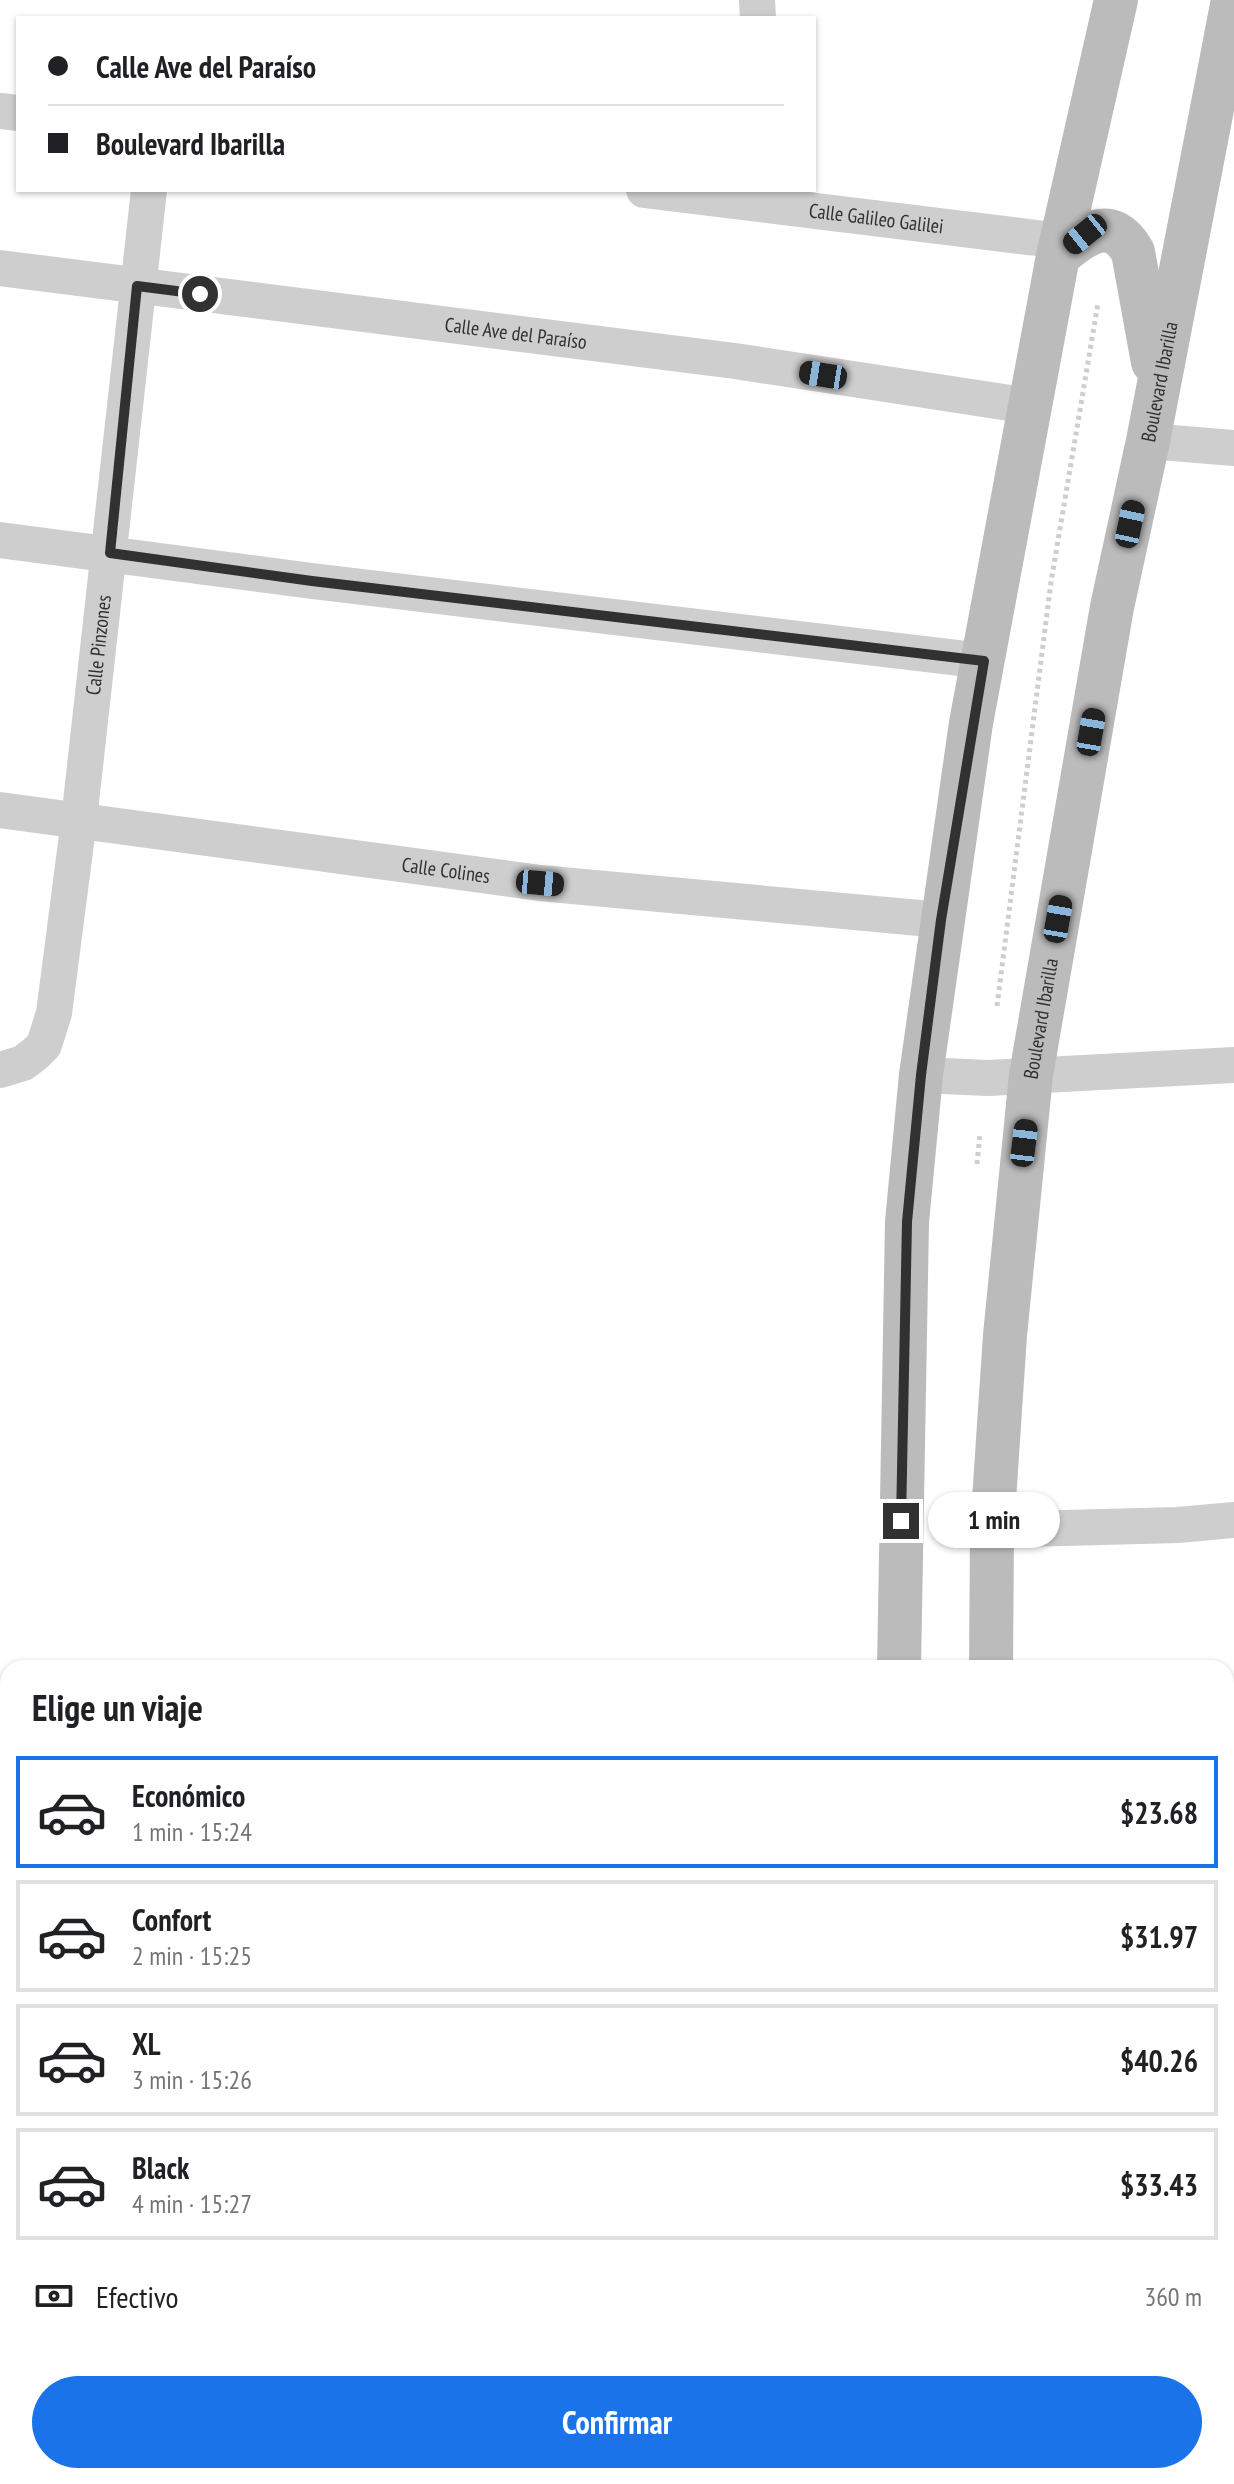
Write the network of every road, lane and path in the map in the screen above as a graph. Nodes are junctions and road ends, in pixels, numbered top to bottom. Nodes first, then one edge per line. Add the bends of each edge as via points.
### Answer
1 (1116, 0) edge
2 (1233, 0) edge
3 (149, 192) edge
4 (676, 192) edge
5 (755, 197) edge
6 (1059, 249) junction
7 (0, 268) edge
8 (137, 286) junction
9 (1158, 384) junction
10 (1030, 406) junction
11 (1148, 441) junction
12 (1234, 448) edge
13 (0, 540) edge
14 (110, 553) junction
15 (984, 661) junction
16 (0, 810) edge
17 (79, 820) junction
18 (941, 920) junction
19 (1234, 1065) edge
20 (0, 1070) edge
21 (921, 1075) junction
22 (1031, 1075) junction
23 (1234, 1520) edge
24 (992, 1530) junction
25 (899, 1660) edge
26 (991, 1660) edge

1 - 6 main road
2 - 9 main road, Boulevard Ibarilla
3 - 8 street, Calle Pinzones
4 - 5 street, Calle Galileo Galilei
5 - 6 street, Calle Galileo Galilei
6 - 9 main road via 1096,231 1110,231 1127,242
6 - 10 main road
7 - 8 street, Calle Ave del Paraíso
8 - 10 street, Calle Ave del Paraíso via 735,361
8 - 14 street, Calle Pinzones
9 - 11 main road, Boulevard Ibarilla
10 - 15 main road
11 - 12 street
11 - 22 main road, Boulevard Ibarilla via 1112,607
13 - 14 street
14 - 15 street
14 - 17 street, Calle Pinzones
15 - 18 main road
16 - 17 street, Calle Colines
17 - 18 street, Calle Colines via 540,883
17 - 20 street, Calle Pinzones via 54,1013 44,1045 23,1063
18 - 21 main road
19 - 22 street
21 - 22 street
21 - 25 main road via 907,1222
22 - 24 main road, Boulevard Ibarilla
23 - 24 street
24 - 26 main road, Boulevard Ibarilla

